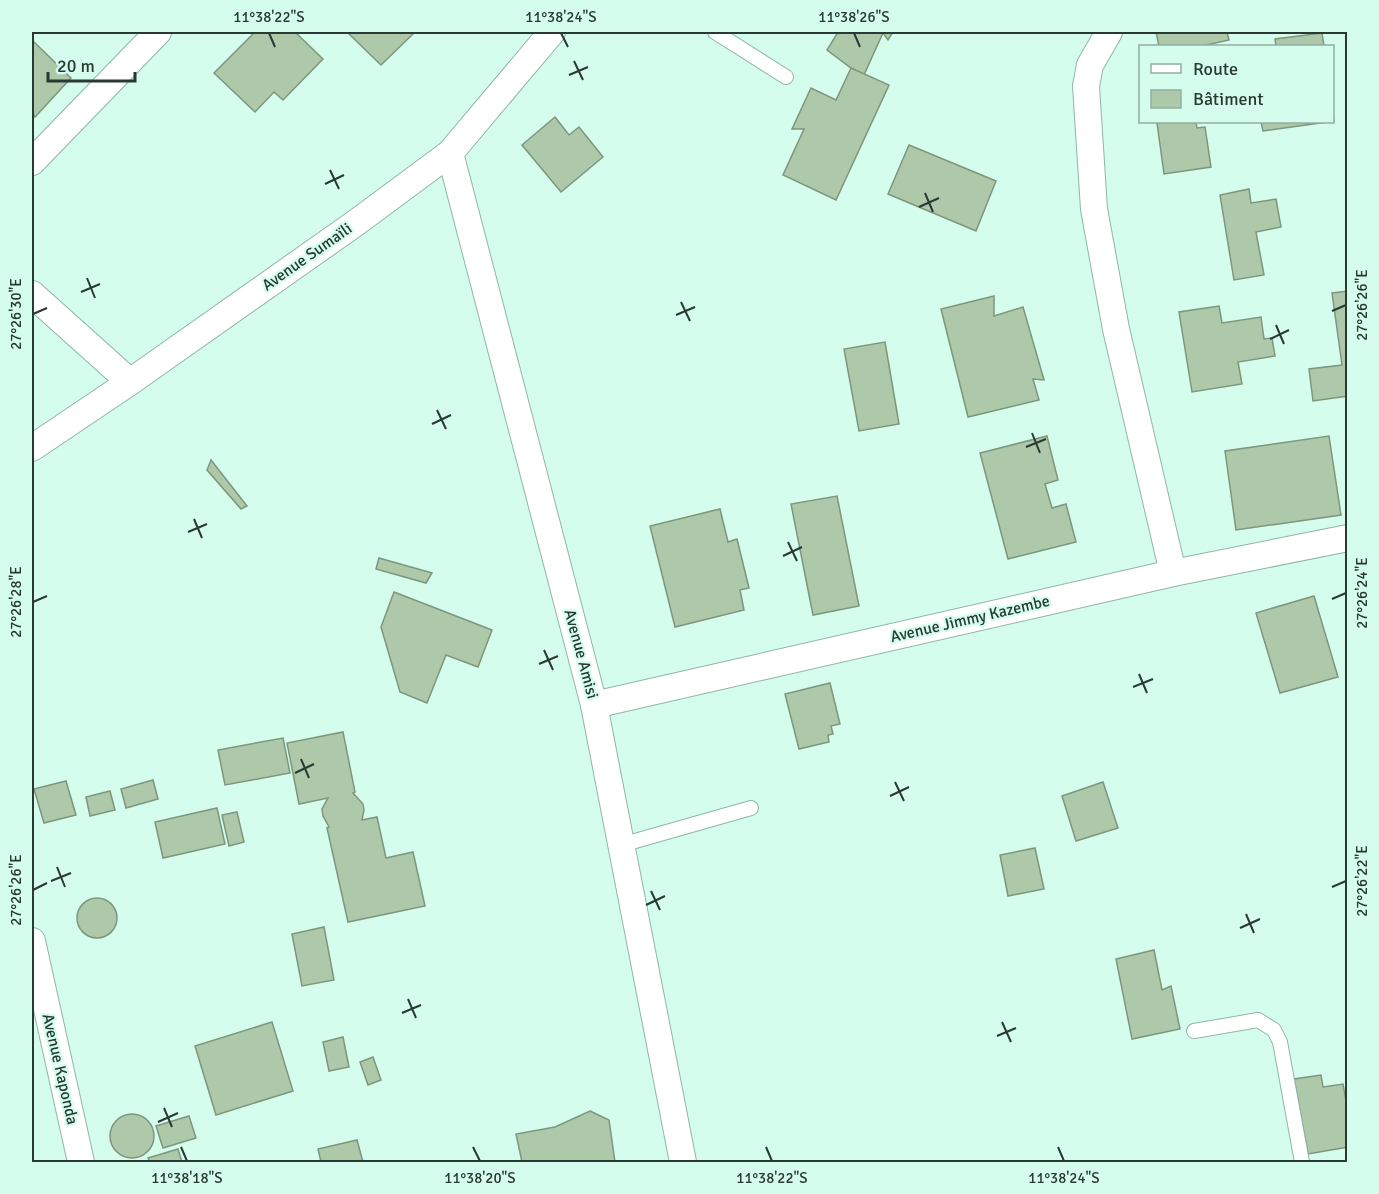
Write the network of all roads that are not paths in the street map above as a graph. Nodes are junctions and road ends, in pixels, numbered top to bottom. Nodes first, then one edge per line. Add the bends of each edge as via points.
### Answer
1 (158, 32) edge
2 (552, 32) edge
3 (715, 32) edge
4 (1109, 32) edge
5 (786, 76) dead end
6 (450, 153) junction
7 (32, 162) edge
8 (32, 294) edge
9 (130, 382) junction
10 (32, 448) edge
11 (1347, 538) edge
12 (1173, 573) junction
13 (594, 705) junction
14 (751, 808) dead end
15 (621, 845) junction
16 (32, 941) edge
17 (1194, 1032) dead end
18 (81, 1162) edge
19 (683, 1162) edge
20 (1302, 1162) edge

1 - 7 street
2 - 6 street, Avenue Sumaïli
3 - 5 lane
4 - 12 street via 1090,65 1086,86 1094,210 1116,329
6 - 9 street, Avenue Sumaïli
6 - 13 street, Avenue Amisi
8 - 9 street
9 - 10 street, Avenue Sumaïli
11 - 12 street, Avenue Jimmy Kazembe
12 - 13 street, Avenue Jimmy Kazembe
13 - 15 street, Avenue Amisi
14 - 15 lane
15 - 19 street, Avenue Amisi
16 - 18 street, Avenue Kaponda
17 - 20 lane via 1258,1020 1275,1030

